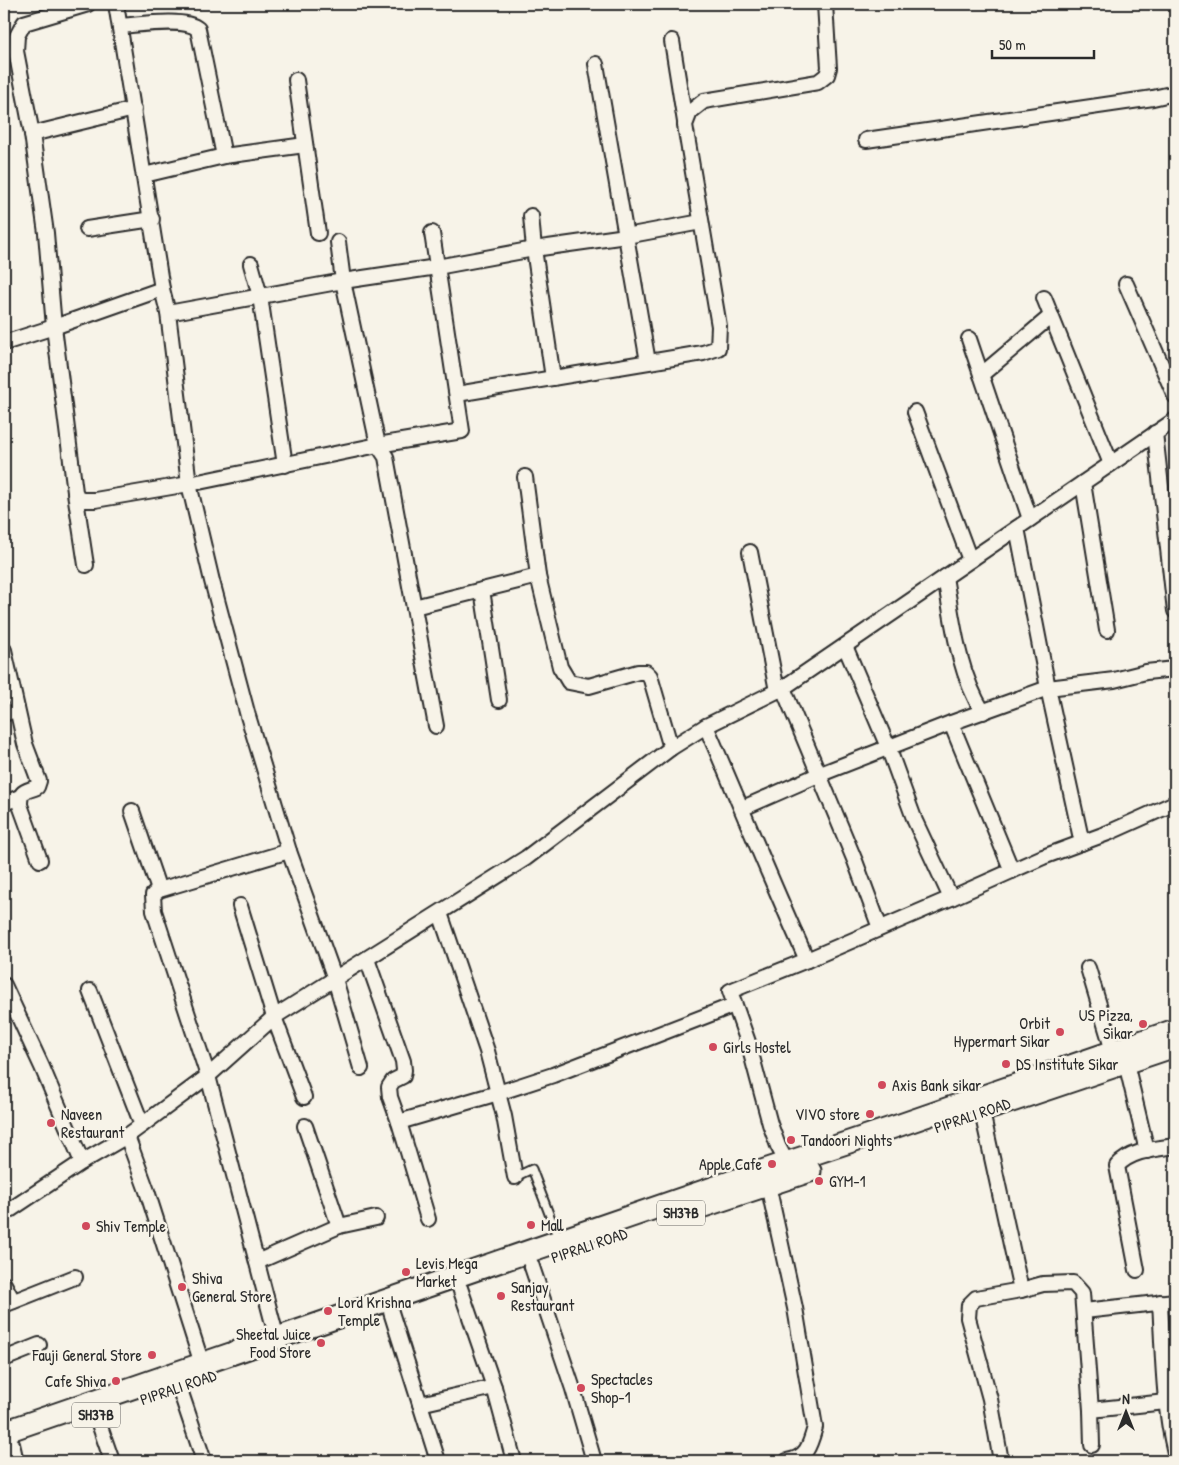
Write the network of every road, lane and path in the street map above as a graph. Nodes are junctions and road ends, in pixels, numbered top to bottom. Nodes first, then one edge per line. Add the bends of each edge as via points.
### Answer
1 (88, 4) edge
2 (116, 4) edge
3 (825, 4) edge
4 (120, 26) junction
5 (672, 41) dead end
6 (596, 64) dead end
7 (296, 80) dead end
8 (1175, 93) edge
9 (134, 109) junction
10 (685, 126) junction
11 (32, 134) junction
12 (866, 140) dead end
13 (305, 144) junction
14 (224, 156) junction
15 (144, 174) junction
16 (531, 216) dead end
17 (152, 219) junction
18 (701, 222) junction
19 (87, 229) dead end
20 (318, 233) dead end
21 (432, 233) dead end
22 (626, 236) junction
23 (338, 242) dead end
24 (534, 249) junction
25 (251, 264) dead end
26 (437, 267) junction
27 (343, 281) junction
28 (1126, 284) dead end
29 (162, 289) junction
30 (260, 296) junction
31 (1044, 298) dead end
32 (168, 313) junction
33 (1051, 316) junction
34 (54, 327) junction
35 (969, 339) dead end
36 (4, 343) edge
37 (648, 362) junction
38 (981, 375) junction
39 (553, 378) junction
40 (456, 394) junction
41 (1175, 396) edge
42 (916, 412) dead end
43 (1175, 420) edge
44 (1155, 433) junction
45 (378, 446) junction
46 (285, 464) junction
47 (1111, 464) junction
48 (525, 477) dead end
49 (1083, 483) junction
50 (188, 484) junction
51 (75, 492) junction
52 (1030, 519) junction
53 (1017, 528) junction
54 (750, 552) dead end
55 (970, 560) junction
56 (86, 565) dead end
57 (538, 576) junction
58 (945, 577) junction
59 (482, 590) junction
60 (414, 607) junction
61 (1175, 610) edge
62 (1107, 630) dead end
63 (845, 646) junction
64 (4, 650) edge
65 (1175, 669) edge
66 (1048, 688) junction
67 (780, 690) junction
68 (499, 700) dead end
69 (10, 712) edge
70 (983, 712) junction
71 (951, 723) junction
72 (436, 726) dead end
73 (706, 726) junction
74 (888, 747) junction
75 (671, 748) junction
76 (818, 774) junction
77 (20, 797) junction
78 (4, 803) edge
79 (1175, 803) edge
80 (742, 808) junction
81 (132, 811) dead end
82 (1082, 843) junction
83 (290, 851) junction
84 (40, 860) dead end
85 (1012, 871) junction
86 (159, 890) junction
87 (951, 898) junction
88 (240, 906) dead end
89 (440, 913) junction
90 (880, 928) junction
91 (366, 959) junction
92 (807, 960) junction
93 (1088, 968) dead end
94 (335, 979) junction
95 (4, 984) edge
96 (90, 991) dead end
97 (734, 1005) junction
98 (274, 1017) junction
99 (1175, 1030) edge
100 (1175, 1046) edge
101 (1119, 1057) junction
102 (361, 1068) dead end
103 (208, 1076) junction
104 (498, 1093) junction
105 (304, 1096) dead end
106 (982, 1112) junction
107 (399, 1122) junction
108 (142, 1125) junction
109 (305, 1126) dead end
110 (127, 1136) junction
111 (1175, 1146) edge
112 (1147, 1151) junction
113 (82, 1162) junction
114 (787, 1163) junction
115 (515, 1177) joint
116 (768, 1185) junction
117 (4, 1214) edge
118 (376, 1218) dead end
119 (428, 1219) dead end
120 (339, 1226) junction
121 (559, 1240) junction
122 (257, 1262) junction
123 (531, 1264) junction
124 (1137, 1270) dead end
125 (75, 1277) dead end
126 (4, 1284) edge
127 (460, 1288) junction
128 (1021, 1290) junction
129 (1175, 1301) edge
130 (1160, 1302) junction
131 (8, 1303) edge
132 (1084, 1311) junction
133 (391, 1312) junction
134 (277, 1339) junction
135 (39, 1345) dead end
136 (4, 1359) edge
137 (202, 1364) junction
138 (179, 1386) junction
139 (494, 1388) junction
140 (1171, 1402) edge
141 (420, 1404) junction
142 (1091, 1410) junction
143 (96, 1415) junction
144 (8, 1445) edge
145 (1092, 1445) dead end
146 (1175, 1453) edge
147 (112, 1461) edge
148 (204, 1461) edge
149 (438, 1461) edge
150 (514, 1461) edge
151 (594, 1461) edge
152 (786, 1461) edge
153 (1001, 1461) edge

1 - 11 street via 24,23 17,36 16,51
2 - 4 street
3 - 10 street via 830,68 827,75 818,82 704,101 690,112
4 - 9 street
4 - 14 street via 180,22 198,29
5 - 10 street
6 - 22 street
7 - 13 street
8 - 12 street
9 - 11 street
9 - 15 street
10 - 18 street
11 - 34 street via 46,233
13 - 14 street
13 - 20 street
14 - 15 street
15 - 17 street
16 - 24 street
17 - 19 street
17 - 29 street
18 - 22 street
18 - 37 street via 719,326 718,348
21 - 26 street
22 - 24 street
22 - 37 street
23 - 27 street
24 - 26 street
24 - 39 street
25 - 30 street
26 - 27 street
26 - 40 street
27 - 30 street
27 - 45 street
28 - 41 street
29 - 32 street
29 - 34 street
30 - 32 street
30 - 46 street
31 - 33 street
32 - 50 street
33 - 38 street
33 - 47 street
34 - 36 street
34 - 51 street
35 - 38 street
37 - 39 street
38 - 52 street
39 - 40 street
40 - 45 street via 462,431
42 - 55 street
43 - 44 street
44 - 47 street
44 - 61 street
45 - 46 street
45 - 60 street via 386,457
46 - 50 street
47 - 49 street
48 - 57 street
49 - 52 street
49 - 62 street
50 - 51 street via 95,500 79,500
50 - 83 street via 248,716
51 - 56 street
52 - 53 street
53 - 55 street
53 - 66 street
54 - 67 street
55 - 58 street
57 - 59 street
57 - 75 street via 560,667 569,682 589,686 646,672 650,676
58 - 63 street
58 - 70 street via 962,665 974,698
59 - 60 street
59 - 68 street
60 - 72 street
63 - 67 street
63 - 74 street
64 - 69 street
65 - 66 street
66 - 70 street
66 - 82 street
67 - 73 street
67 - 76 street
69 - 77 street via 39,781 37,787
70 - 71 street
71 - 74 street
71 - 85 street
73 - 75 street
73 - 80 street
74 - 76 street
74 - 87 street via 916,821
75 - 89 street via 526,858
76 - 80 street
76 - 90 street
77 - 78 street
77 - 84 street
79 - 82 street
80 - 92 street
81 - 86 street
82 - 85 street
83 - 86 street
83 - 94 street
85 - 87 street
86 - 103 street via 153,895 154,912
87 - 90 street
88 - 98 street
89 - 91 street
89 - 104 street
90 - 92 street
91 - 94 street
91 - 107 street via 403,1061 403,1076 389,1087
92 - 97 street via 730,991
93 - 101 street
94 - 98 street
94 - 102 street
95 - 113 street
96 - 108 street
97 - 104 street
97 - 114 street via 748,1042 770,1124
98 - 103 street
98 - 105 street
99 - 101 main road
100 - 101 main road, PIPRALI ROAD / SH37B
101 - 106 main road, PIPRALI ROAD / SH37B
101 - 112 street
101 - 114 main road
103 - 108 street
103 - 122 street
104 - 107 street
104 - 115 street
106 - 116 main road, PIPRALI ROAD / SH37B
106 - 128 street
107 - 119 street
108 - 110 street
109 - 120 street
110 - 113 street
110 - 137 street
111 - 112 street
112 - 124 street via 1124,1158 1117,1166
113 - 117 street
114 - 121 main road
115 - 121 lane via 532,1169
116 - 123 main road, PIPRALI ROAD / SH37B
116 - 152 street via 795,1308 815,1427 806,1452 795,1460
118 - 120 street
120 - 122 street
121 - 134 main road
122 - 134 street
123 - 127 main road, PIPRALI ROAD / SH37B
123 - 151 street
125 - 131 street
126 - 131 street
127 - 133 main road, PIPRALI ROAD / SH37B
127 - 139 street
128 - 132 street via 1043,1284 1073,1283 1082,1293
128 - 153 street via 976,1298 970,1305 968,1318 990,1399
129 - 130 street
130 - 132 street
130 - 140 street
132 - 142 street
133 - 138 main road, PIPRALI ROAD / SH37B
133 - 141 street
134 - 137 main road
135 - 136 street
137 - 144 main road
138 - 143 main road, PIPRALI ROAD / SH37B
138 - 148 street
139 - 141 street
139 - 150 street
140 - 142 street
140 - 146 street via 1171,1435
141 - 149 street
142 - 145 street
143 - 144 main road, PIPRALI ROAD / SH37B
143 - 147 street

